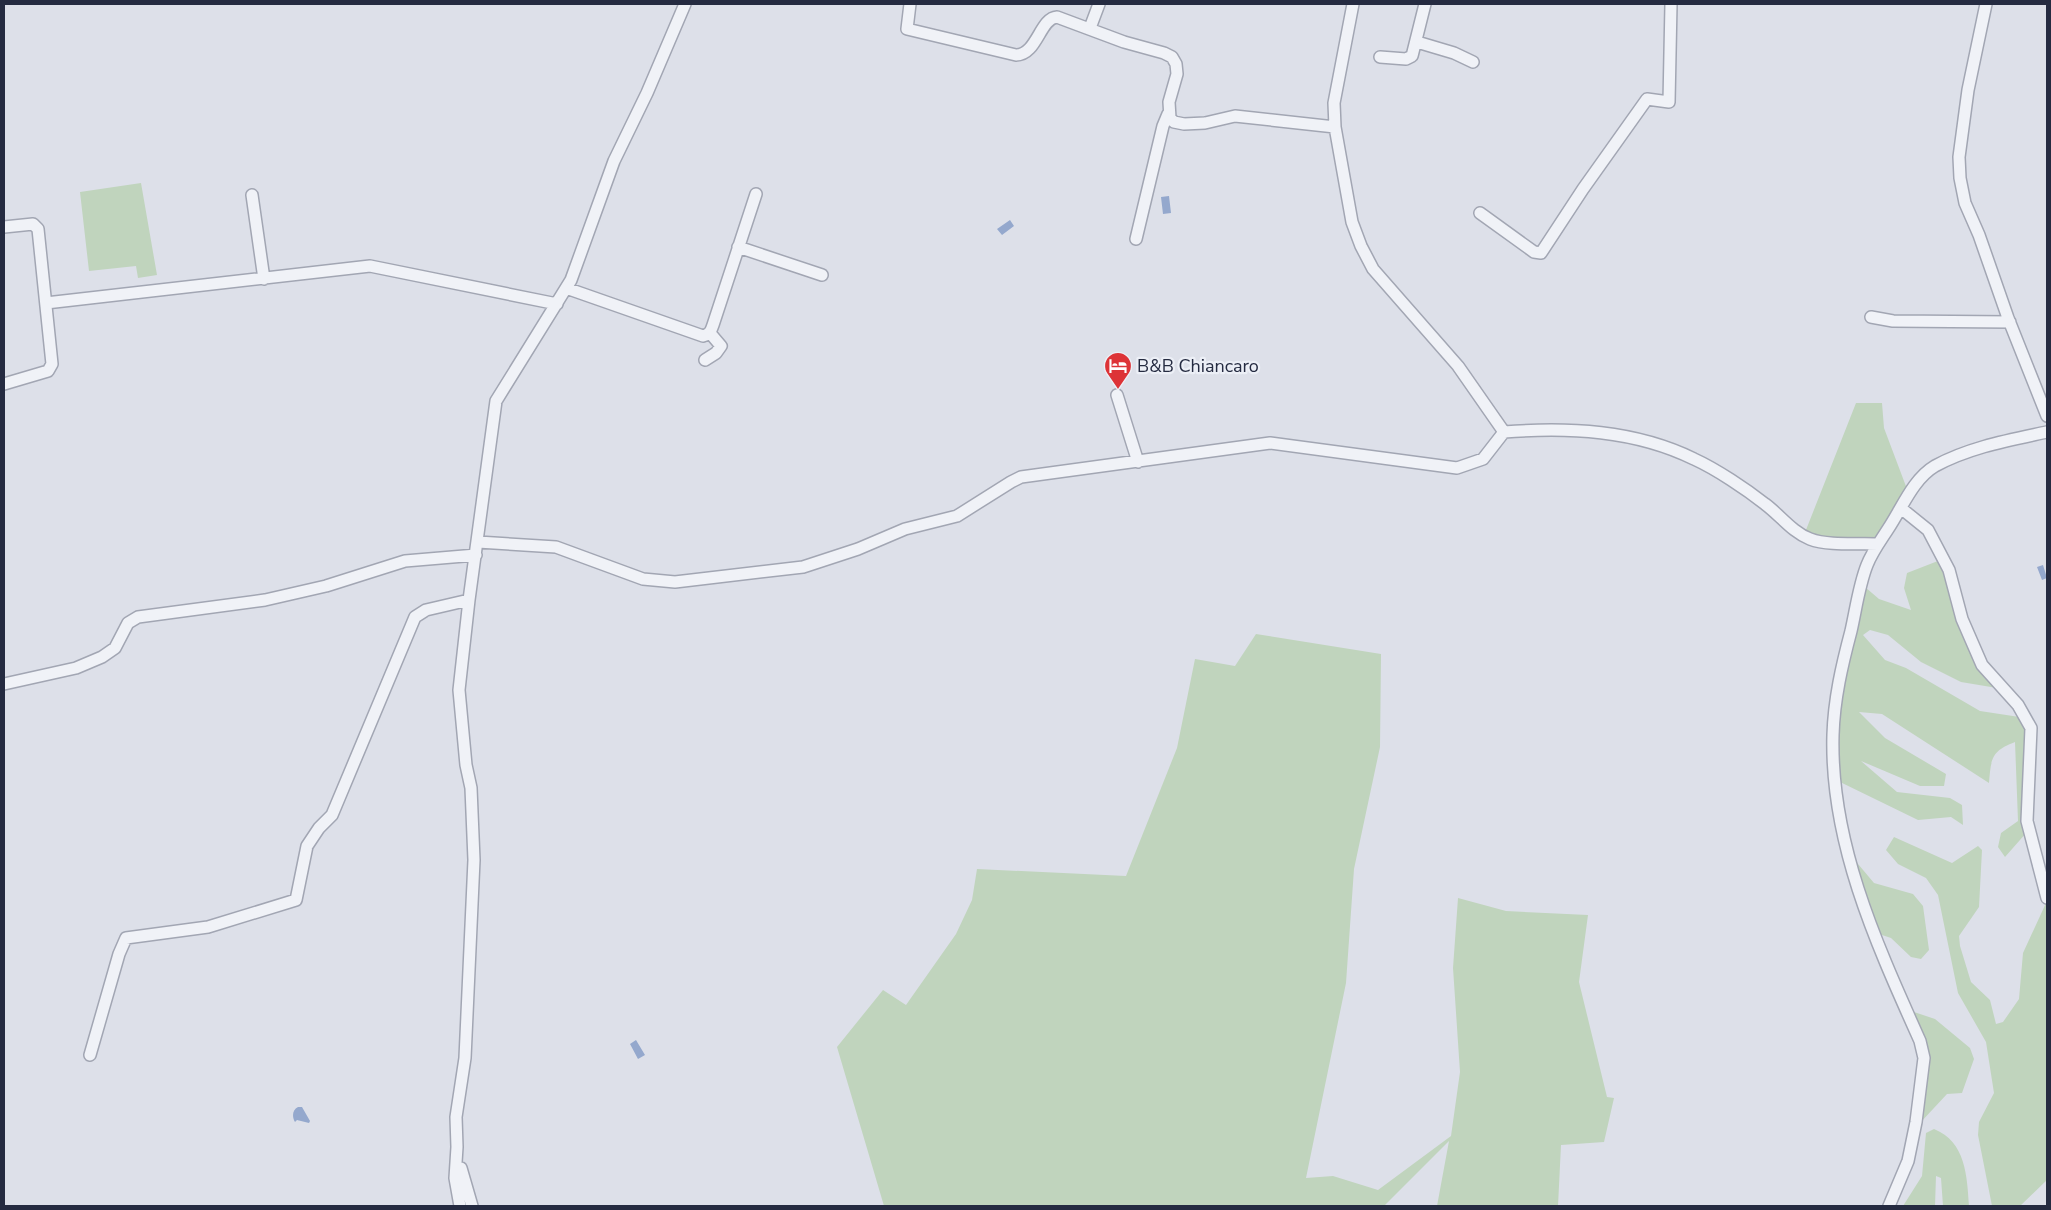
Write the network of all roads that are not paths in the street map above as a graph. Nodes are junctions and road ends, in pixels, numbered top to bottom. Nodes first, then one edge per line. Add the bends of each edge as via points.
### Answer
1 (685, 4) edge
2 (910, 4) edge
3 (1099, 4) edge
4 (1353, 4) edge
5 (1426, 4) edge
6 (1671, 4) edge
7 (1986, 4) edge
8 (1090, 28) junction
9 (1417, 42) junction
10 (1380, 57) dead end
11 (1473, 62) dead end
12 (1168, 114) junction
13 (1335, 127) junction
14 (756, 194) dead end
15 (252, 195) dead end
16 (1480, 213) dead end
17 (4, 227) edge
18 (1136, 239) dead end
19 (738, 247) junction
20 (822, 275) dead end
21 (264, 279) junction
22 (566, 288) junction
23 (46, 303) junction
24 (557, 304) junction
25 (1871, 317) dead end
26 (2010, 322) junction
27 (710, 333) junction
28 (705, 360) dead end
29 (4, 384) edge
30 (1117, 395) dead end
31 (2047, 416) edge
32 (1504, 432) junction
33 (2047, 432) edge
34 (1138, 462) junction
35 (1902, 509) junction
36 (478, 542) junction
37 (1878, 544) junction
38 (476, 555) junction
39 (469, 600) junction
40 (4, 684) edge
41 (2047, 898) edge
42 (90, 1055) dead end
43 (457, 1147) junction
44 (460, 1206) edge
45 (472, 1206) edge
46 (1888, 1206) edge

1 - 22 street via 614,161
2 - 8 street via 907,29 1016,55 1028,51 1053,17
3 - 8 street
4 - 13 street via 1334,103
5 - 9 street
6 - 16 street via 1669,102 1647,99 1583,188 1542,253 1534,252
7 - 26 street via 1968,90 1959,157 1960,178 1965,204
8 - 12 street via 1172,57 1177,74
9 - 10 street via 1412,56 1406,59
9 - 11 street
12 - 13 street via 1179,124 1235,116
12 - 18 street via 1162,126
13 - 32 street via 1352,222 1373,269 1458,366
14 - 19 street
15 - 21 street
17 - 23 street via 36,226
19 - 20 street
19 - 27 street
21 - 23 street
21 - 24 street via 370,266
22 - 24 street
22 - 27 street via 703,336
23 - 29 street via 50,369
24 - 36 street via 496,401
25 - 26 street via 1893,321
26 - 31 street
27 - 28 street via 721,346
30 - 34 street
32 - 34 street via 1482,459 1457,468 1270,443
32 - 37 street via 1543,429 1602,432 1639,440 1694,459 1765,503 1809,539
33 - 35 street via 1980,447 1934,466 1921,477
34 - 36 street via 1021,478 949,519 904,529 858,549 803,567 763,573 675,582 643,579 556,547
35 - 37 street
35 - 41 street via 1928,530 1949,570 1962,618 1982,665 2018,705 2030,728 2026,821
36 - 38 street
37 - 46 street via 1867,565 1836,695 1833,741 1844,837 1867,917 1924,1058 1908,1160
38 - 39 street
38 - 40 street via 404,561 286,596 138,617 128,624 115,648 102,656 76,668
39 - 42 street via 426,610 415,617 332,815 307,846 296,900 208,927 126,938
39 - 43 street via 460,706 470,788 474,860 466,1058 456,1117
43 - 44 street via 455,1178
43 - 45 street

